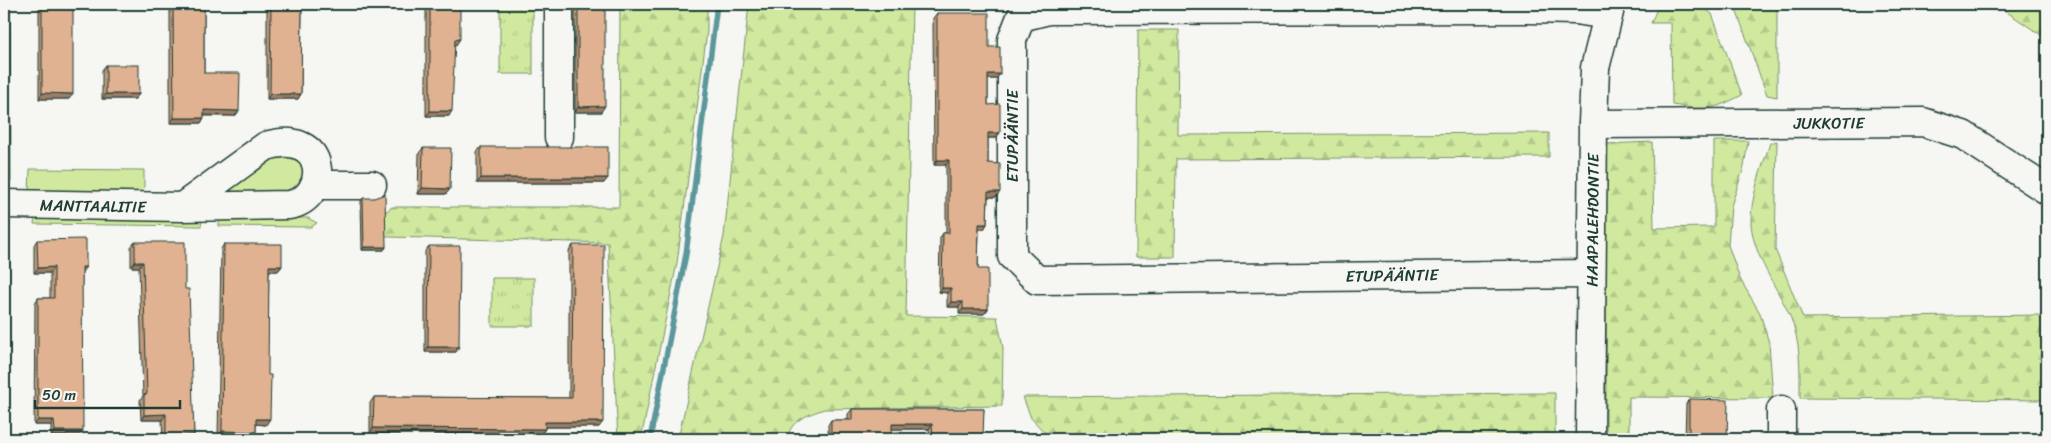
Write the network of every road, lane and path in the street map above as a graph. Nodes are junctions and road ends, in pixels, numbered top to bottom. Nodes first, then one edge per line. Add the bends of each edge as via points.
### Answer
1 (559, 4) edge
2 (1610, 10) edge
3 (1593, 124) junction
4 (559, 137) dead end
5 (315, 184) junction
6 (372, 185) dead end
7 (2047, 190) edge
8 (4, 204) edge
9 (182, 207) junction
10 (1591, 274) junction
11 (1781, 410) dead end
12 (1590, 439) edge
13 (1781, 439) edge

1 - 4 street
2 - 3 street, HAAPALEHDONTIE via 1595,68
2 - 10 street, ETUPÄÄNTIE via 1049,10 1021,17 1012,40 1012,256 1037,280
3 - 7 street, JUKKOTIE via 1923,122 1963,135
3 - 10 street, HAAPALEHDONTIE
5 - 6 street
5 - 9 street, MANTTAALITIE via 302,201 289,205
5 - 9 street via 317,171 308,149 297,143 277,143 258,151
8 - 9 street, MANTTAALITIE
10 - 12 street, HAAPALEHDONTIE
11 - 13 street

